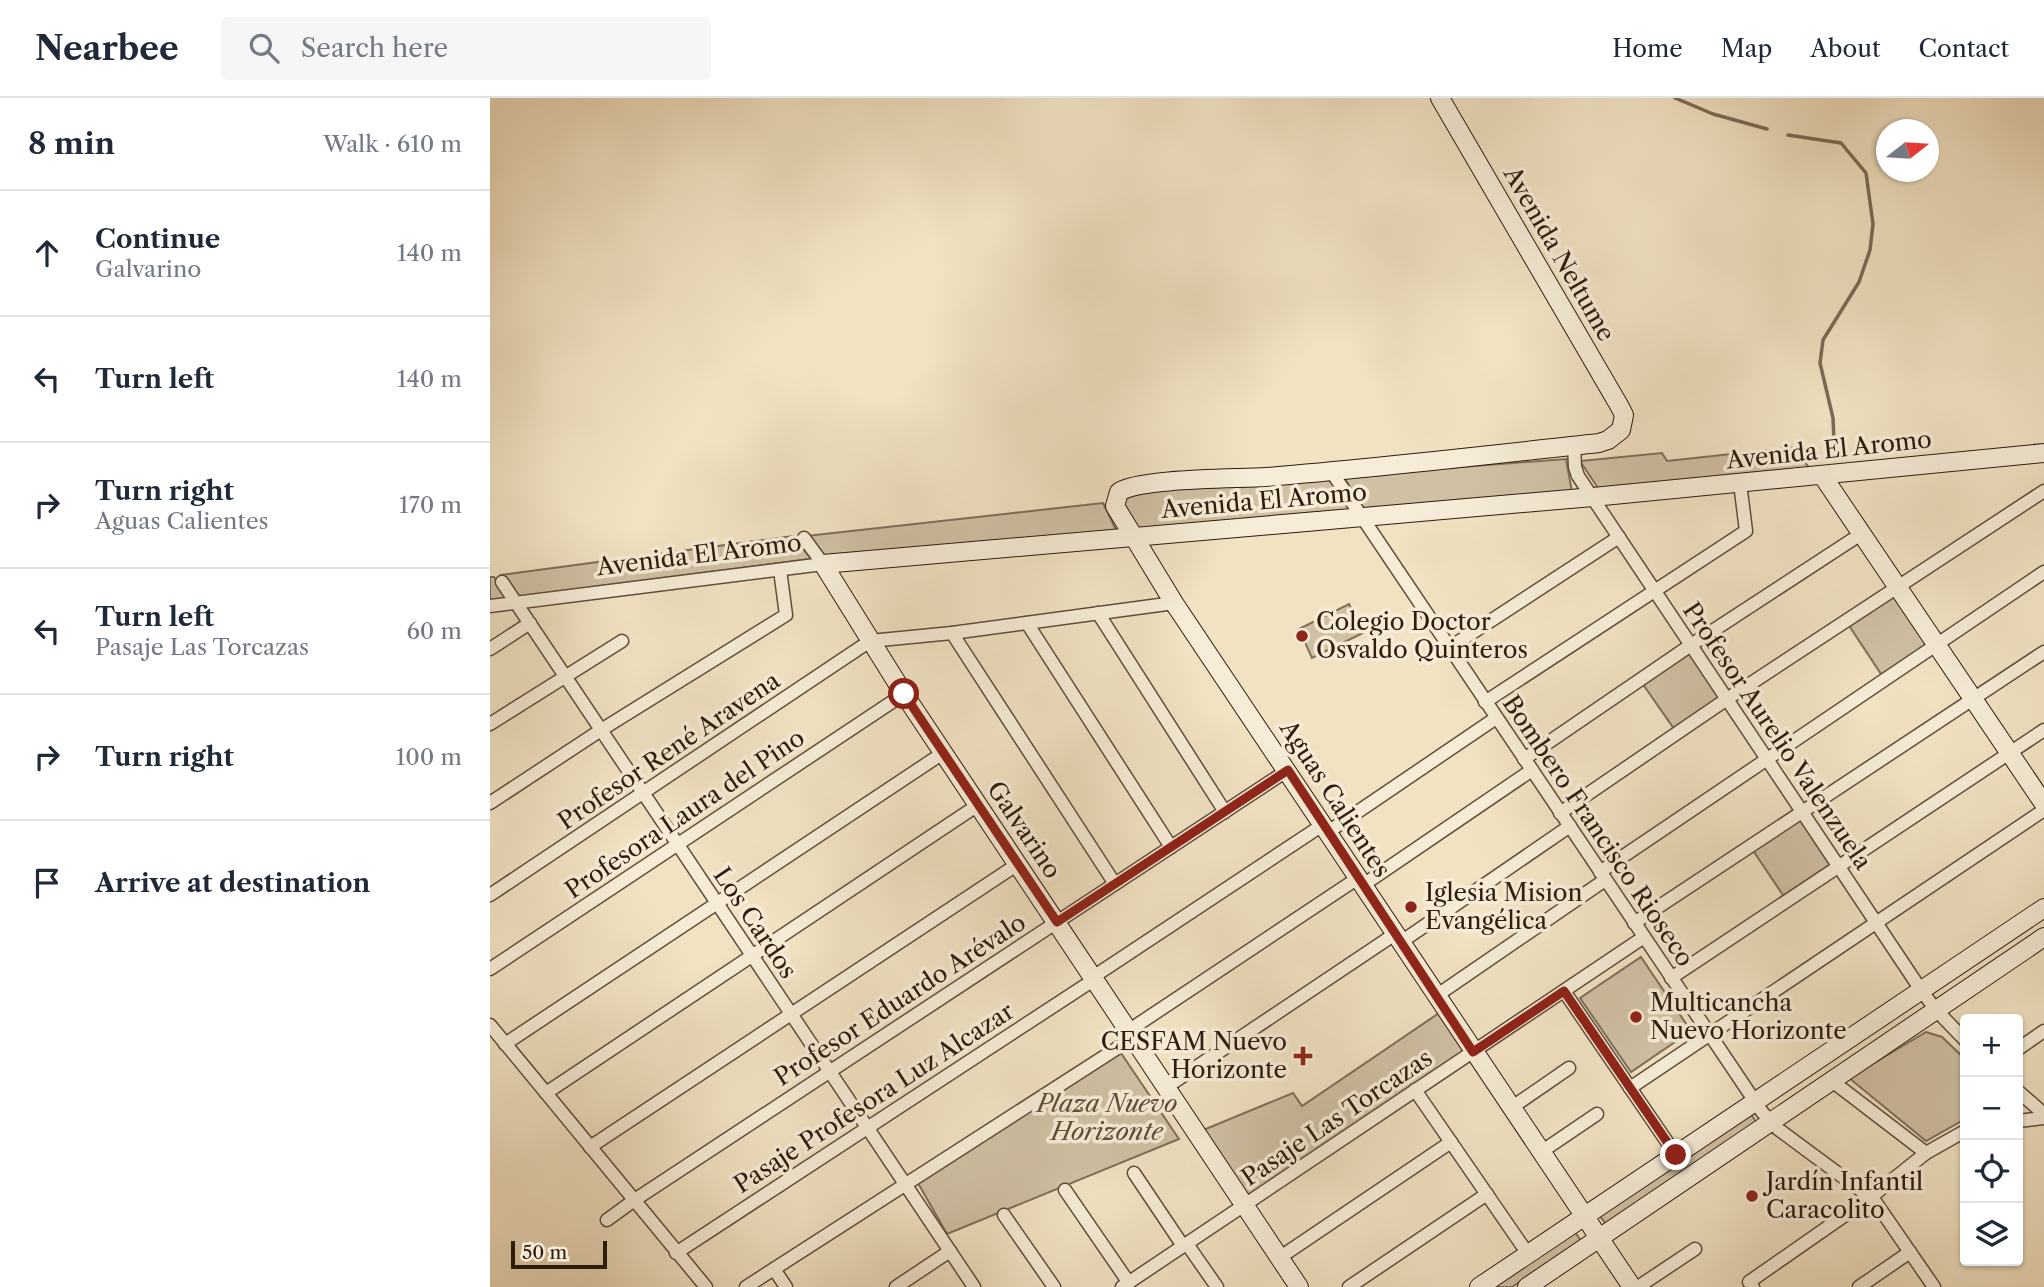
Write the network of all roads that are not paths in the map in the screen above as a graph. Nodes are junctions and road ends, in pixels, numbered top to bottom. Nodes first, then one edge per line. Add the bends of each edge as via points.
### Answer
1 (1440, 98) edge
2 (1615, 436) joint
3 (1574, 445) junction
4 (2044, 453) edge
5 (1331, 471) junction
6 (1822, 475) junction
7 (1740, 483) junction
8 (2044, 491) edge
9 (1593, 497) junction
10 (1117, 510) joint
11 (1360, 516) junction
12 (1861, 534) junction
13 (1619, 537) junction
14 (804, 538) dead end
15 (1135, 538) junction
16 (823, 564) junction
17 (780, 570) junction
18 (2044, 572) edge
19 (502, 582) dead end
20 (1898, 587) junction
21 (1655, 591) junction
22 (516, 603) junction
23 (1174, 603) junction
24 (490, 606) edge
25 (1098, 613) junction
26 (1027, 622) junction
27 (530, 623) junction
28 (952, 633) junction
29 (622, 641) dead end
30 (870, 641) junction
31 (1691, 645) junction
32 (1936, 645) junction
33 (1449, 648) junction
34 (490, 649) edge
35 (2044, 652) edge
36 (565, 676) junction
37 (904, 694) junction
38 (1727, 699) junction
39 (1973, 699) junction
40 (1485, 702) junction
41 (1496, 718) junction
42 (490, 724) edge
43 (601, 730) junction
44 (2044, 730) edge
45 (943, 753) junction
46 (2009, 753) junction
47 (1767, 759) junction
48 (1528, 764) junction
49 (1288, 770) junction
50 (644, 794) junction
51 (490, 803) edge
52 (2044, 804) edge
53 (978, 805) junction
54 (2044, 810) edge
55 (1225, 811) junction
56 (1802, 812) junction
57 (1560, 813) junction
58 (1570, 826) junction
59 (1326, 828) junction
60 (678, 844) junction
61 (1171, 847) junction
62 (1018, 864) junction
63 (1838, 866) junction
64 (1602, 876) junction
65 (1360, 881) junction
66 (1115, 884) junction
67 (490, 895) edge
68 (717, 903) junction
69 (2044, 908) edge
70 (1057, 922) junction
71 (1634, 923) junction
72 (1876, 923) junction
73 (1644, 937) junction
74 (2044, 937) edge
75 (1398, 938) junction
76 (752, 955) junction
77 (490, 969) edge
78 (1094, 978) junction
79 (1671, 978) junction
80 (1921, 990) junction
81 (1564, 991) junction
82 (1436, 996) junction
83 (1936, 1010) junction
84 (791, 1014) junction
85 (490, 1025) edge
86 (2044, 1031) edge
87 (1131, 1035) junction
88 (1710, 1035) junction
89 (1960, 1035) edge
90 (505, 1044) junction
91 (2023, 1046) edge
92 (1473, 1052) junction
93 (1569, 1068) dead end
94 (830, 1071) junction
95 (1832, 1081) junction
96 (1165, 1088) junction
97 (1630, 1088) junction
98 (1415, 1090) junction
99 (546, 1093) junction
100 (2023, 1095) edge
101 (1755, 1102) junction
102 (1511, 1108) junction
103 (2043, 1113) edge
104 (1597, 1114) dead end
105 (2023, 1119) edge
106 (1770, 1122) junction
107 (867, 1128) junction
108 (1960, 1134) edge
109 (1451, 1142) junction
110 (590, 1147) junction
111 (1541, 1152) junction
112 (1926, 1153) junction
113 (1676, 1155) junction
114 (1134, 1173) dead end
115 (905, 1184) junction
116 (1065, 1190) dead end
117 (1487, 1194) junction
118 (1871, 1196) junction
119 (633, 1201) junction
120 (1244, 1206) junction
121 (1004, 1214) dead end
122 (1584, 1217) junction
123 (607, 1220) dead end
124 (1598, 1239) junction
125 (1185, 1245) junction
126 (1695, 1249) dead end
127 (950, 1251) junction
128 (1910, 1252) junction
129 (676, 1253) junction
130 (1528, 1254) junction
131 (1279, 1258) junction
132 (774, 1269) junction
133 (1751, 1284) edge
134 (1126, 1285) edge
135 (706, 1287) edge
136 (746, 1287) edge
137 (786, 1287) edge
138 (896, 1287) edge
139 (974, 1287) edge
140 (1054, 1287) edge
141 (1217, 1287) edge
142 (1299, 1287) edge
143 (1349, 1287) edge
144 (1479, 1287) edge
145 (1527, 1287) edge
146 (1632, 1287) edge
147 (1638, 1287) edge
148 (1859, 1287) edge
149 (1934, 1287) edge

1 - 2 street, Avenida Neltume via 1620,407 1623,423
2 - 3 street, Avenida El Aromo
3 - 5 street, Avenida El Aromo
3 - 9 street, Profesor Aurelio Valenzuela via 1575,467
4 - 6 street, Avenida El Aromo
5 - 10 street, Avenida El Aromo via 1128,488 1116,497
5 - 11 street, Bombero Francisco Rioseco
6 - 7 street, Avenida El Aromo
6 - 12 street
7 - 9 street, Avenida El Aromo
7 - 21 street via 1746,531
8 - 20 street
9 - 11 street, Avenida El Aromo
9 - 13 street, Profesor Aurelio Valenzuela
10 - 15 street, Aguas Calientes
11 - 15 street, Avenida El Aromo
11 - 33 street, Bombero Francisco Rioseco
12 - 20 street
12 - 31 street
13 - 21 street, Profesor Aurelio Valenzuela
13 - 33 street
14 - 16 street, Galvarino
15 - 16 street, Avenida El Aromo
15 - 23 street, Aguas Calientes
16 - 17 street, Avenida El Aromo
16 - 30 street, Galvarino
17 - 22 street, Avenida El Aromo
17 - 43 street via 786,615
18 - 32 street
19 - 22 street, Los Cardos
20 - 32 street
20 - 38 street
21 - 31 street, Profesor Aurelio Valenzuela
21 - 40 street
22 - 24 street, Avenida El Aromo
22 - 27 street, Los Cardos
23 - 25 street
23 - 49 street, Aguas Calientes
25 - 26 street
25 - 55 street
26 - 28 street
26 - 61 street
27 - 34 street
27 - 36 street, Los Cardos
28 - 30 street
28 - 66 street
29 - 36 street
30 - 37 street, Galvarino
30 - 50 street, Profesor René Aravena
31 - 38 street, Profesor Aurelio Valenzuela
31 - 48 street
32 - 39 street
32 - 47 street
33 - 40 street, Bombero Francisco Rioseco
35 - 39 street
36 - 42 street
36 - 43 street, Los Cardos
37 - 45 street, Galvarino
37 - 60 street, Profesora Laura del Pino
38 - 47 street, Profesor Aurelio Valenzuela
38 - 57 street
39 - 46 street
39 - 56 street
40 - 41 street, Bombero Francisco Rioseco
41 - 48 street, Bombero Francisco Rioseco
41 - 59 street, Pasaje Profesora Luz Alcazar
43 - 50 street, Los Cardos
43 - 51 street
44 - 46 street
45 - 53 street, Galvarino
45 - 68 street
46 - 52 street
46 - 63 street
47 - 56 street, Profesor Aurelio Valenzuela
47 - 64 street
48 - 57 street, Bombero Francisco Rioseco
48 - 65 street
49 - 55 street, Profesor Eduardo Arévalo
49 - 59 street, Aguas Calientes
50 - 60 street, Los Cardos
50 - 67 street, Profesor René Aravena
53 - 62 street, Galvarino
53 - 76 street
54 - 72 street
55 - 61 street, Profesor Eduardo Arévalo
56 - 63 street, Profesor Aurelio Valenzuela
56 - 71 street
57 - 58 street, Bombero Francisco Rioseco
58 - 64 street, Bombero Francisco Rioseco
58 - 75 street
59 - 65 street, Aguas Calientes
59 - 78 street, Pasaje Profesora Luz Alcazar
60 - 68 street, Los Cardos
60 - 77 street, Profesora Laura del Pino
61 - 66 street, Profesor Eduardo Arévalo
62 - 70 street, Galvarino
62 - 84 street
63 - 72 street, Profesor Aurelio Valenzuela
63 - 79 street
64 - 71 street, Bombero Francisco Rioseco
64 - 82 street
65 - 75 street, Aguas Calientes
65 - 87 street
66 - 70 street, Profesor Eduardo Arévalo
68 - 76 street, Los Cardos
68 - 90 street
69 - 80 street
70 - 78 street, Galvarino
70 - 94 street, Profesor Eduardo Arévalo
71 - 73 street, Bombero Francisco Rioseco
72 - 80 street, Profesor Aurelio Valenzuela
72 - 88 street
73 - 79 street, Bombero Francisco Rioseco
73 - 81 street, Pasaje Las Torcazas
74 - 83 street
75 - 82 street, Aguas Calientes
75 - 96 street
76 - 84 street, Los Cardos
76 - 99 street
78 - 87 street, Galvarino
78 - 107 street, Pasaje Profesora Luz Alcazar
79 - 88 street, Bombero Francisco Rioseco
80 - 83 street, Profesor Aurelio Valenzuela
80 - 101 street
81 - 92 street, Pasaje Las Torcazas
81 - 97 street
82 - 92 street, Aguas Calientes
83 - 89 street, Profesor Aurelio Valenzuela
83 - 95 street
84 - 94 street, Los Cardos
84 - 110 street
85 - 90 street
86 - 91 street
87 - 96 street, Galvarino
87 - 115 street
88 - 97 street
88 - 101 street, Bombero Francisco Rioseco
90 - 99 street
92 - 98 street, Pasaje Las Torcazas
92 - 102 street, Aguas Calientes
93 - 102 street
94 - 107 street, Los Cardos
94 - 119 street, Profesor Eduardo Arévalo
95 - 106 street
95 - 112 street
96 - 120 street, Galvarino
97 - 113 street
98 - 109 street
98 - 120 street, Pasaje Las Torcazas
99 - 110 street
100 - 103 street
101 - 106 street, Bombero Francisco Rioseco
101 - 113 street
102 - 111 street, Aguas Calientes
103 - 105 street
104 - 111 street
106 - 118 street, Bombero Francisco Rioseco
106 - 124 street
107 - 115 street, Los Cardos
107 - 129 street, Pasaje Profesora Luz Alcazar
108 - 112 street
109 - 117 street
109 - 131 street
110 - 119 street
111 - 122 street, Aguas Calientes
112 - 118 street
113 - 122 street
114 - 125 street
115 - 127 street, Los Cardos
115 - 132 street
116 - 134 street
117 - 130 street
117 - 143 street
118 - 128 street, Bombero Francisco Rioseco
118 - 133 street
119 - 123 street, Profesor Eduardo Arévalo
119 - 129 street
120 - 125 street, Pasaje Las Torcazas
120 - 131 street, Galvarino
121 - 140 street
122 - 124 street, Aguas Calientes
122 - 130 street
124 - 145 street
124 - 146 street, Aguas Calientes
125 - 134 street, Pasaje Las Torcazas
125 - 141 street
126 - 147 street
127 - 138 street
127 - 139 street, Los Cardos
128 - 148 street
128 - 149 street, Bombero Francisco Rioseco
129 - 135 street
130 - 144 street
131 - 142 street, Galvarino
132 - 136 street
132 - 137 street

